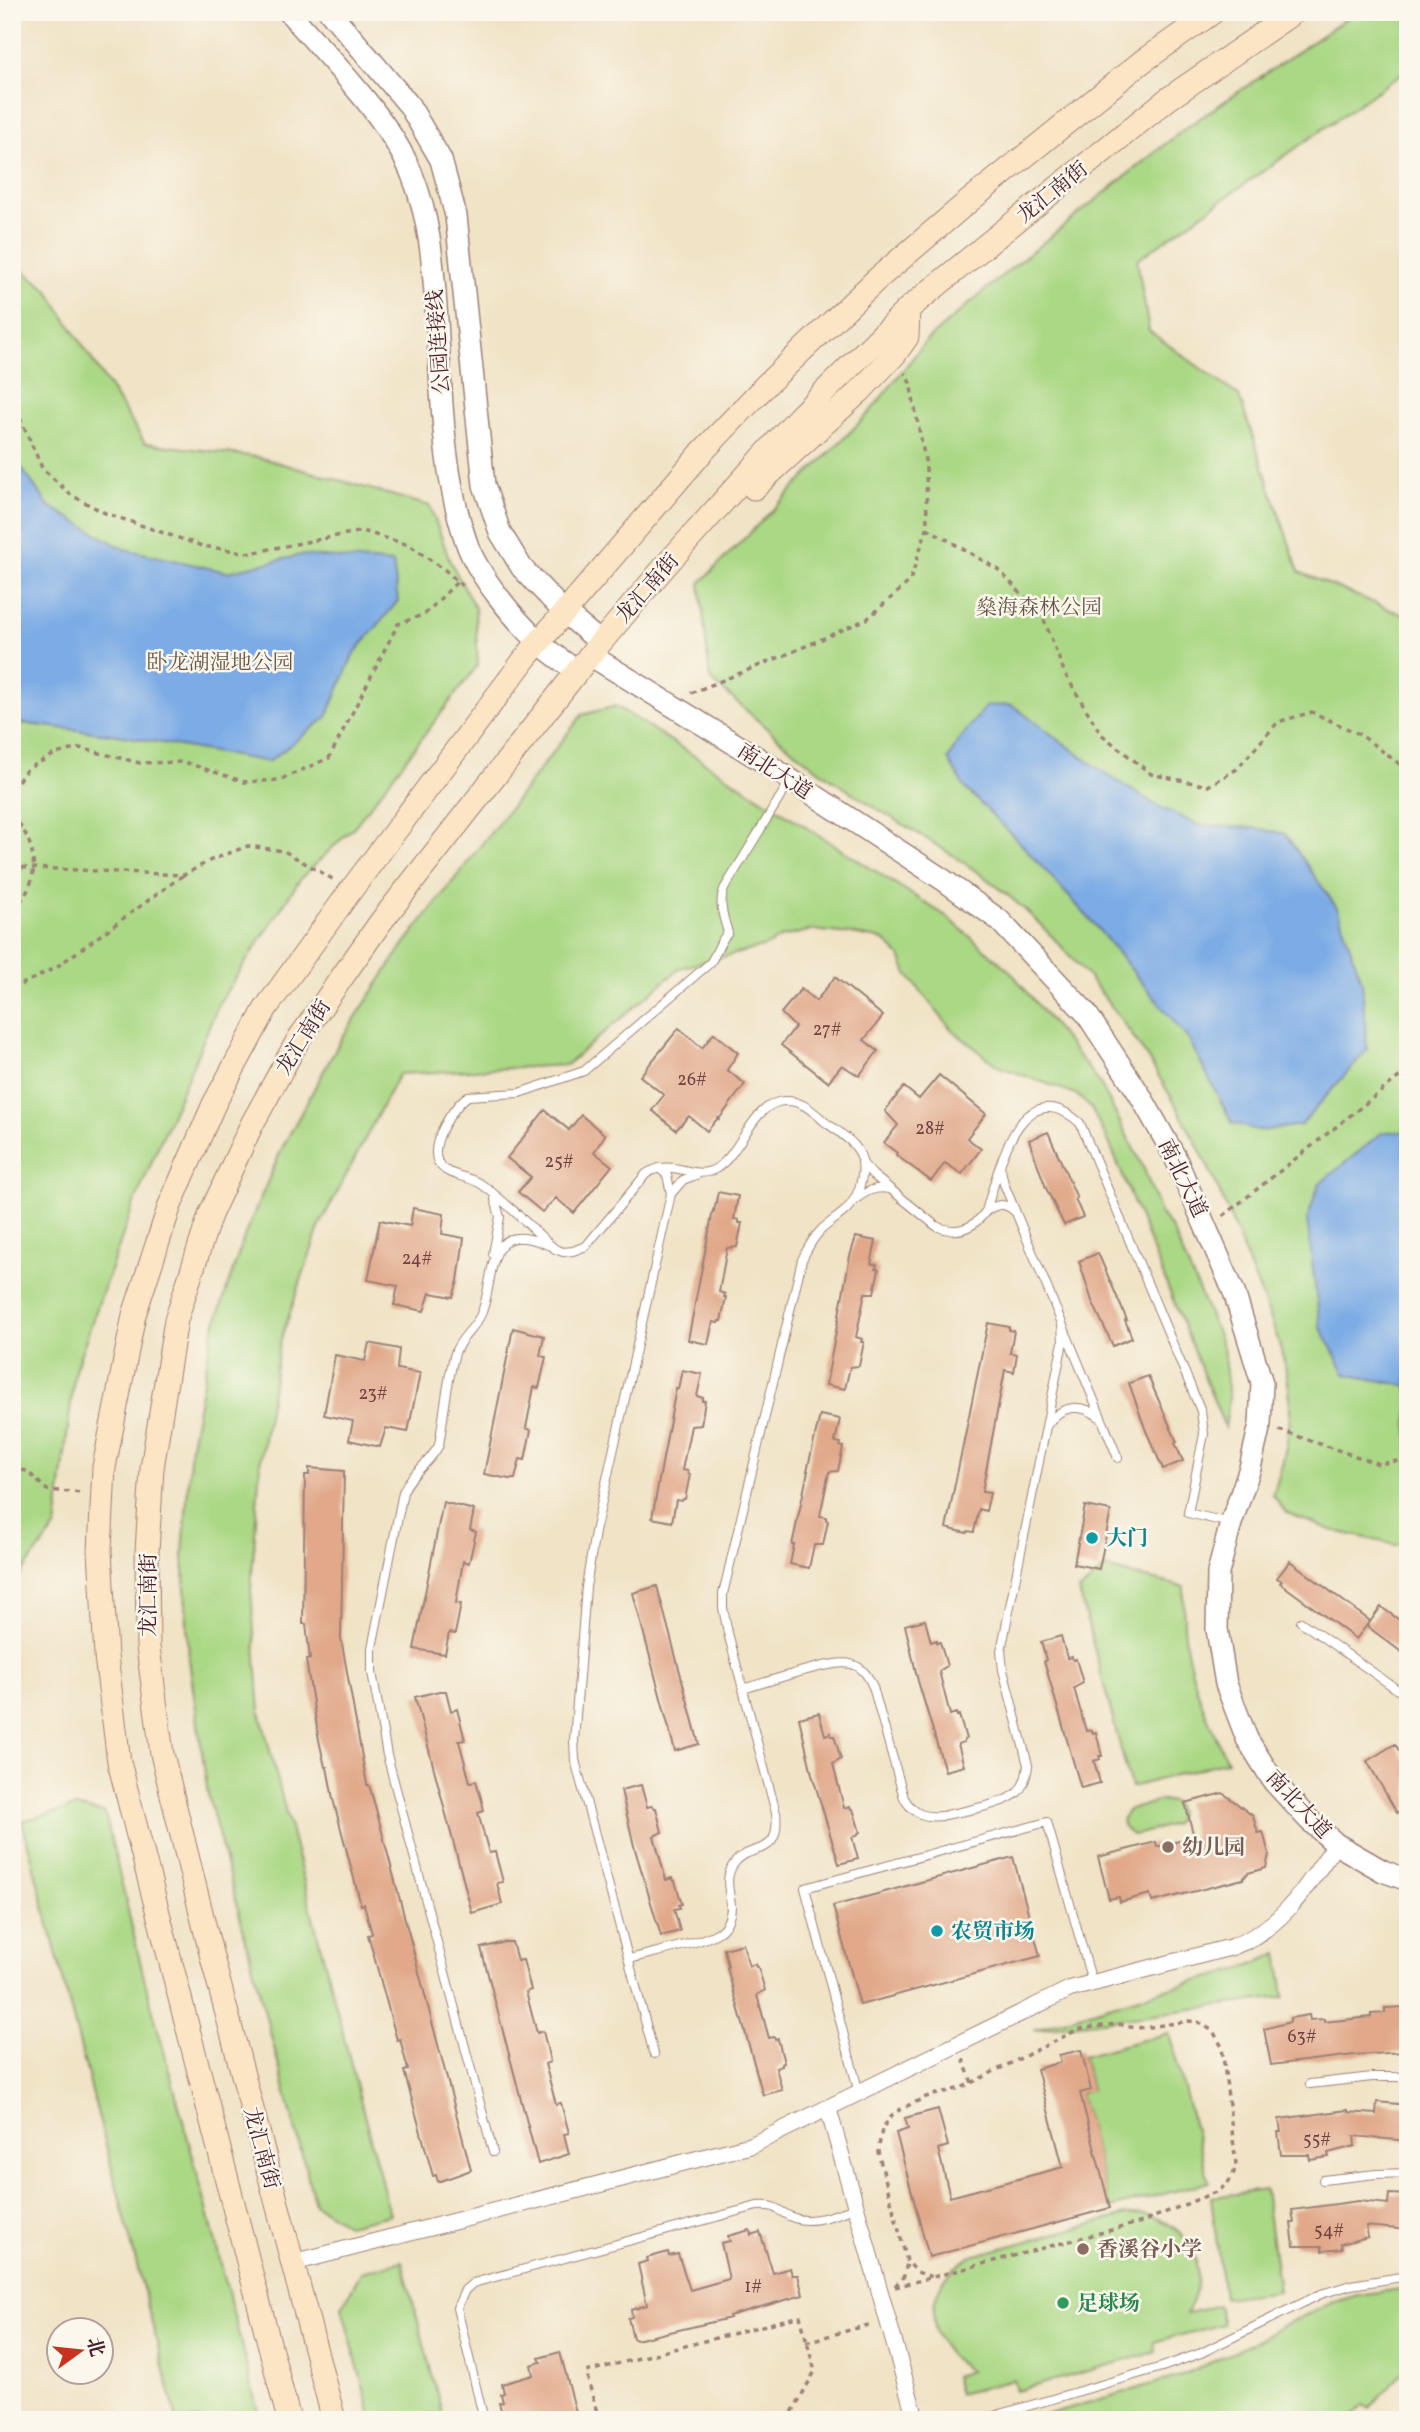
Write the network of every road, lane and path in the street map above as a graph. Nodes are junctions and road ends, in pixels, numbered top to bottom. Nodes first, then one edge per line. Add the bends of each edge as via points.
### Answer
1 (289, 12) edge
2 (330, 12) edge
3 (1213, 12) edge
4 (1294, 12) edge
5 (908, 309) junction
6 (895, 354) junction
7 (12, 399) edge
8 (927, 528) junction
9 (667, 564) junction
10 (478, 565) junction
11 (457, 581) junction
12 (467, 590) dead end
13 (564, 612) junction
14 (539, 642) junction
15 (589, 656) junction
16 (667, 703) junction
17 (1408, 773) edge
18 (790, 780) junction
19 (12, 789) edge
20 (12, 816) edge
21 (12, 867) edge
22 (34, 869) junction
23 (184, 875) junction
24 (351, 890) junction
25 (12, 908) edge
26 (12, 989) edge
27 (1408, 1070) edge
28 (862, 1161) junction
29 (1001, 1164) junction
30 (659, 1168) junction
31 (698, 1174) junction
32 (892, 1191) junction
33 (492, 1194) junction
34 (671, 1194) junction
35 (854, 1201) junction
36 (986, 1211) junction
37 (1016, 1213) junction
38 (1207, 1229) junction
39 (555, 1249) junction
40 (492, 1261) junction
41 (1062, 1324) junction
42 (1101, 1419) junction
43 (1260, 1424) junction
44 (1046, 1426) junction
45 (1118, 1458) dead end
46 (1408, 1459) edge
47 (12, 1468) edge
48 (103, 1495) junction
49 (1231, 1523) junction
50 (1301, 1622) dead end
51 (743, 1689) junction
52 (1408, 1697) edge
53 (1336, 1844) junction
54 (1408, 1880) edge
55 (629, 1959) junction
56 (1092, 1982) junction
57 (957, 2044) junction
58 (654, 2054) dead end
59 (1408, 2077) edge
60 (972, 2083) junction
61 (1310, 2084) dead end
62 (859, 2093) junction
63 (828, 2108) junction
64 (494, 2152) dead end
65 (1408, 2173) edge
66 (1324, 2180) dead end
67 (856, 2208) junction
68 (907, 2261) junction
69 (292, 2263) junction
70 (1408, 2276) edge
71 (933, 2277) junction
72 (887, 2320) junction
73 (806, 2342) junction
74 (289, 2420) edge
75 (334, 2420) edge
76 (484, 2420) edge
77 (599, 2420) edge
78 (788, 2420) edge
79 (916, 2420) edge
80 (981, 2420) edge

1 - 10 street, 公园连接线 via 385,124 411,172 428,225 453,490
2 - 13 street, 公园连接线 via 409,105 441,160 456,216 484,485 500,532 522,568
3 - 13 main road, 龙汇南街 via 1143,61 876,280 703,451
4 - 5 main road, 龙汇南街 via 1168,99
5 - 6 main road via 907,337
5 - 9 main road, 龙汇南街 via 798,418
6 - 8 path via 910,383 926,465
6 - 9 main road
7 - 11 path via 42,468 71,495 105,513 202,546 250,553 362,531 409,545
8 - 16 path via 910,581 867,619
8 - 17 path via 999,570 1043,617 1065,674 1101,734 1151,774 1208,786 1237,769 1278,722 1312,712 1361,735
9 - 15 main road, 龙汇南街
10 - 11 path
10 - 14 street, 公园连接线 via 493,590
11 - 12 path
11 - 19 path via 425,614 398,624 329,758 279,780 245,782 184,762 140,763 80,748 55,754 27,769
13 - 14 main road, 龙汇南街
13 - 15 street, 公园连接线
14 - 15 street, 公园连接线
14 - 24 main road, 龙汇南街
15 - 16 street, 南北大道
15 - 69 main road, 龙汇南街 via 380,923 298,1040 251,1126 210,1216 176,1320 152,1468 148,1647 162,1754
16 - 18 street, 南北大道
18 - 33 lane via 724,888 721,906 728,933 710,963 584,1071 519,1093 468,1096 455,1107 436,1145 438,1162
18 - 38 street, 南北大道 via 999,920 1043,966 1086,1013 1140,1094
20 - 22 path via 26,832
21 - 22 path
22 - 23 path
22 - 25 path via 28,888
23 - 24 path via 248,846 284,851
23 - 26 path via 55,968
24 - 48 main road, 龙汇南街 via 266,1009 214,1104 170,1205 134,1315 104,1467
27 - 38 path
28 - 31 lane via 856,1147 805,1105 778,1102 768,1107 720,1166
28 - 32 lane
28 - 35 lane
29 - 36 lane
29 - 37 lane
29 - 49 lane via 1016,1127 1033,1112 1063,1111 1080,1123 1201,1411 1204,1434 1188,1513
30 - 31 lane
30 - 34 lane via 667,1175
30 - 39 lane via 646,1174 586,1246 563,1252
31 - 34 lane via 683,1180
32 - 35 lane via 869,1190
32 - 36 lane via 946,1230 963,1230
33 - 39 lane
33 - 40 lane via 500,1217
34 - 55 lane via 595,1532 574,1741 575,1760
35 - 51 lane via 822,1229 802,1260 723,1594
36 - 37 lane via 1004,1205
37 - 41 lane
38 - 43 street, 南北大道 via 1251,1342 1262,1383
39 - 40 lane via 530,1237 519,1238 502,1245
40 - 64 lane via 482,1311 455,1352 439,1445 403,1492 371,1660 387,1755
41 - 42 lane
41 - 44 lane via 1063,1342
42 - 44 lane via 1088,1409 1068,1408
42 - 45 lane
43 - 46 path via 1379,1464
43 - 49 street, 南北大道
44 - 51 lane via 1001,1651 1028,1765 1019,1791 1003,1800 942,1816 915,1812 904,1798 873,1687 868,1676 852,1664 834,1664
47 - 48 path via 27,1471 47,1490
48 - 74 main road, 龙汇南街 via 100,1551 105,1643 118,1762
49 - 53 street, 南北大道 via 1217,1573 1217,1629 1226,1685 1247,1739 1274,1782
50 - 52 lane
51 - 55 lane via 776,1813 775,1836 769,1844 734,1862 727,1882 731,1911 722,1929 703,1939
53 - 54 street, 南北大道
53 - 56 street via 1282,1917 1251,1940
55 - 58 lane
56 - 57 street via 1042,2001
56 - 62 lane via 1047,1822 805,1888
57 - 60 path
57 - 62 street
59 - 61 lane
60 - 68 path via 901,2109 880,2135 878,2151
60 - 71 path via 1079,2029 1198,2022 1213,2031 1222,2047 1237,2164 1232,2179 1218,2191 1142,2221
62 - 63 street
63 - 67 street
63 - 69 street via 739,2149
65 - 66 lane
67 - 72 street
67 - 76 lane via 810,2220 794,2218 780,2208 757,2206 473,2283 457,2308
68 - 71 path via 917,2272
68 - 71 path via 904,2276 891,2288
69 - 75 main road, 龙汇南街
70 - 80 lane via 1321,2294 1201,2353
72 - 73 path
72 - 79 street
73 - 77 path via 800,2316 586,2372
73 - 78 path via 814,2371

